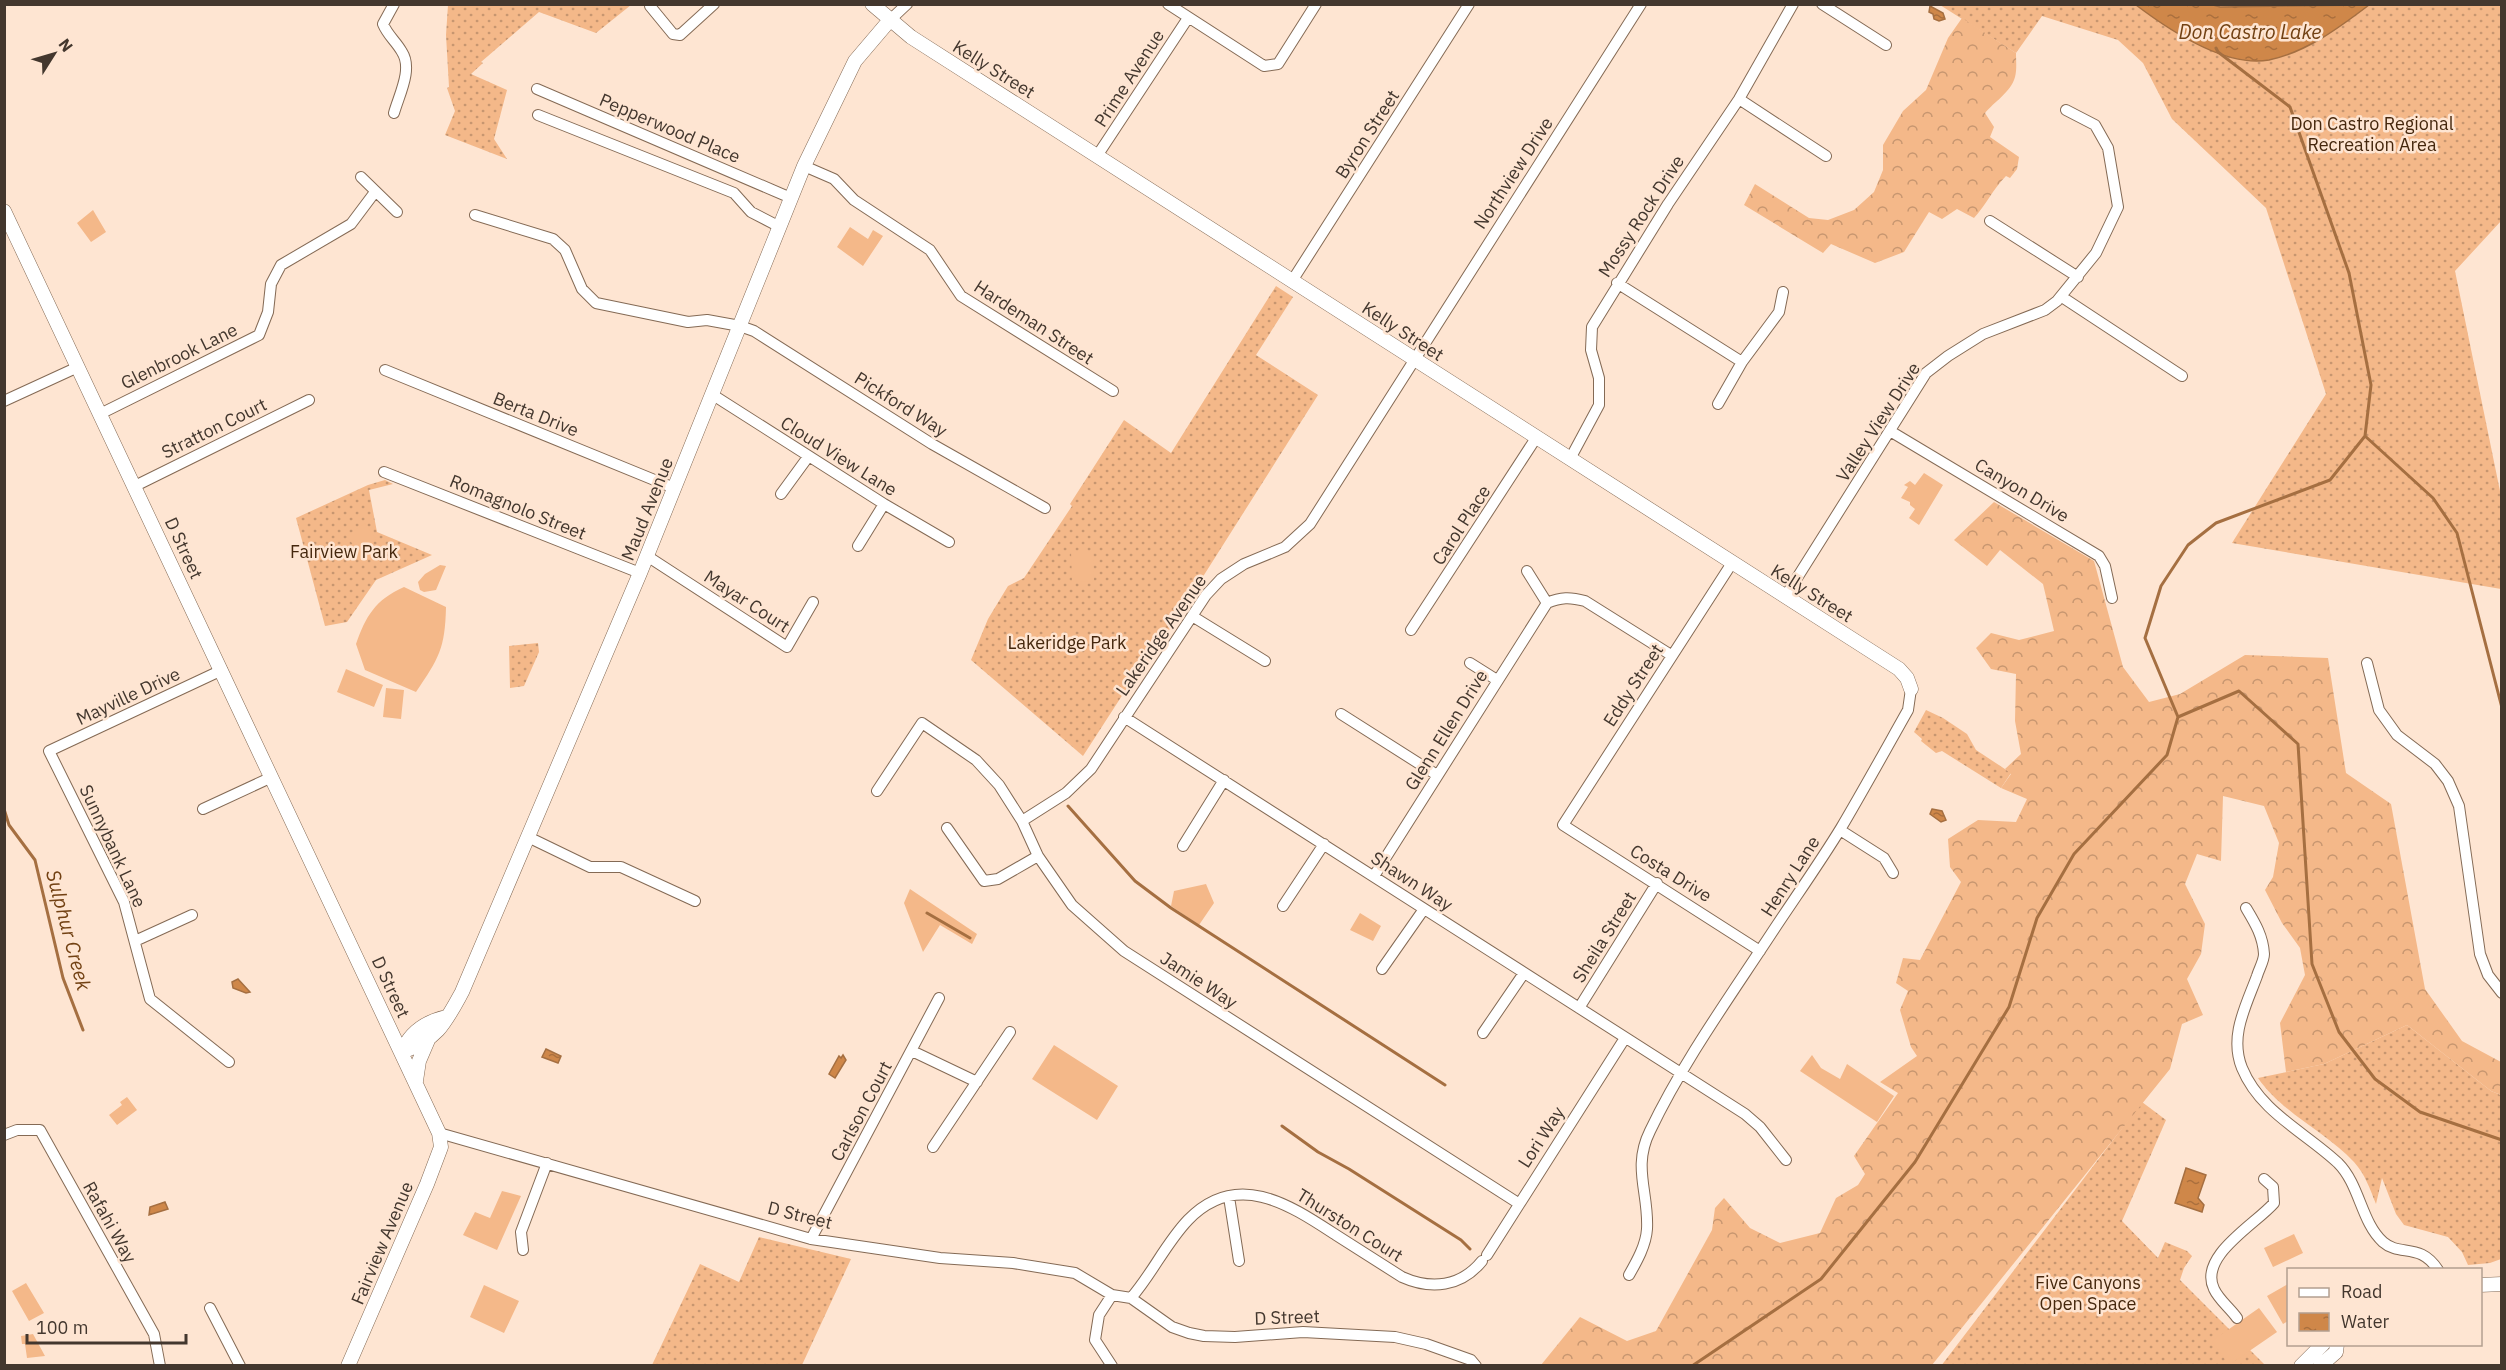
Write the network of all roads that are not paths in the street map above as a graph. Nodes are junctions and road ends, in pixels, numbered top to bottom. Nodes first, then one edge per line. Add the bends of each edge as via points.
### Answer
1 (394, 4) edge
2 (714, 4) edge
3 (872, 4) edge
4 (907, 4) edge
5 (1168, 4) edge
6 (1316, 4) edge
7 (1469, 4) edge
8 (1641, 4) edge
9 (1793, 4) edge
10 (1822, 4) edge
11 (650, 6) dead end
12 (1188, 18) junction
13 (889, 21) junction
14 (1886, 45) dead end
15 (537, 89) dead end
16 (1739, 99) junction
17 (2066, 110) dead end
18 (394, 113) dead end
19 (538, 115) dead end
20 (1097, 156) junction
21 (1826, 156) dead end
22 (804, 166) junction
23 (361, 177) dead end
24 (375, 192) junction
25 (791, 198) junction
26 (4, 211) edge
27 (397, 212) dead end
28 (475, 215) dead end
29 (1990, 221) dead end
30 (780, 227) junction
31 (2078, 277) junction
32 (1293, 281) junction
33 (1617, 283) junction
34 (1783, 292) dead end
35 (2062, 297) junction
36 (740, 326) junction
37 (1415, 360) junction
38 (1742, 362) junction
39 (78, 367) junction
40 (385, 370) dead end
41 (2182, 375) dead end
42 (1113, 392) dead end
43 (713, 395) junction
44 (309, 400) dead end
45 (4, 401) edge
46 (1718, 404) dead end
47 (100, 414) junction
48 (1890, 431) junction
49 (1536, 438) junction
50 (808, 457) junction
51 (1570, 459) junction
52 (384, 472) dead end
53 (135, 486) junction
54 (674, 488) junction
55 (781, 494) dead end
56 (884, 504) junction
57 (1046, 508) dead end
58 (949, 542) dead end
59 (858, 546) dead end
60 (647, 556) junction
61 (1732, 563) junction
62 (1527, 571) dead end
63 (640, 573) junction
64 (1785, 597) junction
65 (2112, 598) dead end
66 (813, 602) dead end
67 (1547, 603) junction
68 (1192, 616) junction
69 (1412, 630) dead end
70 (1671, 655) junction
71 (1265, 661) dead end
72 (1470, 663) dead end
73 (2367, 663) dead end
74 (222, 670) junction
75 (1497, 680) junction
76 (1911, 689) joint
77 (1341, 714) dead end
78 (1124, 717) junction
79 (49, 751) joint
80 (1437, 775) junction
81 (272, 777) junction
82 (1224, 780) junction
83 (877, 791) dead end
84 (203, 810) dead end
85 (1022, 821) junction
86 (1563, 825) joint
87 (947, 828) dead end
88 (1840, 830) junction
89 (528, 837) junction
90 (1324, 844) junction
91 (1183, 846) dead end
92 (1038, 856) junction
93 (1893, 873) dead end
94 (1374, 876) junction
95 (1657, 883) junction
96 (695, 901) dead end
97 (1283, 906) dead end
98 (2246, 908) dead end
99 (1424, 909) junction
100 (192, 915) dead end
101 (135, 941) junction
102 (1760, 951) junction
103 (1382, 969) dead end
104 (1524, 973) junction
105 (2502, 993) edge
106 (939, 998) dead end
107 (1579, 1008) junction
108 (446, 1017) junction
109 (1010, 1032) dead end
110 (1483, 1033) dead end
111 (1624, 1038) junction
112 (428, 1040) junction
113 (912, 1051) junction
114 (402, 1052) junction
115 (229, 1062) dead end
116 (1680, 1074) junction
117 (416, 1082) junction
118 (977, 1082) junction
119 (439, 1133) junction
120 (4, 1135) edge
121 (933, 1147) dead end
122 (1785, 1160) dead end
123 (547, 1163) junction
124 (2264, 1179) dead end
125 (1230, 1197) junction
126 (1518, 1203) junction
127 (811, 1239) junction
128 (523, 1250) dead end
129 (1484, 1258) joint
130 (1239, 1261) dead end
131 (2437, 1268) edge
132 (1629, 1275) dead end
133 (2502, 1284) edge
134 (2482, 1285) edge
135 (1112, 1295) junction
136 (1131, 1298) junction
137 (210, 1308) dead end
138 (2237, 1318) dead end
139 (2321, 1346) edge
140 (2337, 1346) edge
141 (160, 1365) edge
142 (240, 1365) edge
143 (348, 1365) edge
144 (1112, 1365) edge
145 (1476, 1365) edge
146 (2301, 1365) edge
147 (2319, 1365) edge

1 - 18 street via 383,24 408,66
2 - 11 street via 680,34 673,34
3 - 13 street, Kelly Street
4 - 13 street
5 - 12 street
6 - 12 street via 1278,63 1264,66
7 - 32 street, Byron Street
8 - 37 street, Northview Drive
9 - 16 street, Mossy Rock Drive
10 - 14 street
12 - 20 street, Prime Avenue
13 - 20 street, Kelly Street
13 - 22 street, Maud Avenue via 855,61
15 - 25 street, Pepperwood Place
16 - 21 street
16 - 33 street, Mossy Rock Drive
17 - 31 street, Valley View Drive via 2095,126 2108,148 2118,207 2096,253
19 - 30 street via 734,193 751,212
20 - 32 street, Kelly Street
22 - 25 street, Maud Avenue
22 - 42 street, Hardeman Street via 834,179 854,200 930,250 961,296
23 - 24 street
24 - 27 street
24 - 47 street, Glenbrook Lane via 351,224 281,265 271,284 268,312 259,335
25 - 30 street, Maud Avenue
26 - 39 street, D Street
28 - 36 street, Pickford Way via 553,239 565,250 582,289 596,303 688,322 707,320
29 - 31 street
30 - 36 street, Maud Avenue
31 - 35 street, Valley View Drive
32 - 37 street, Kelly Street
33 - 38 street
33 - 51 street, Mossy Rock Drive via 1592,327 1591,350 1599,378 1599,405
34 - 38 street via 1779,312
35 - 41 street
35 - 48 street, Valley View Drive via 2041,313 1983,334 1926,373
36 - 43 street, Maud Avenue
36 - 57 street, Pickford Way via 932,444
37 - 49 street, Kelly Street
37 - 68 street, Lakeridge Avenue via 1310,524 1285,547 1221,579
38 - 46 street
39 - 45 street
39 - 47 street, D Street
40 - 54 street, Berta Drive
43 - 50 street, Cloud View Lane
43 - 54 street, Maud Avenue
44 - 53 street, Stratton Court
47 - 53 street, D Street
48 - 64 street, Valley View Drive
48 - 65 street, Canyon Drive via 2098,556 2105,566
49 - 51 street, Kelly Street
49 - 69 street, Carol Place
50 - 55 street
50 - 56 street, Cloud View Lane
51 - 61 street, Kelly Street
52 - 63 street, Romagnolo Street
53 - 74 street, D Street
54 - 60 street, Maud Avenue
56 - 58 street, Cloud View Lane
56 - 59 street
60 - 63 street, Maud Avenue
60 - 66 street, Mayar Court via 787,647
61 - 64 street, Kelly Street
61 - 70 street, Eddy Street
62 - 67 street
63 - 89 street, Maud Avenue
64 - 76 street, Kelly Street via 1899,669
67 - 70 street via 1571,597 1585,601
67 - 75 street, Glenn Ellen Drive
68 - 71 street
68 - 78 street, Lakeridge Avenue
70 - 86 street, Eddy Street
72 - 75 street
73 - 105 street via 2379,710 2397,735 2434,764 2448,781 2459,806 2480,954 2488,975
74 - 79 street, Mayville Drive
74 - 81 street, D Street
75 - 80 street, Glenn Ellen Drive
76 - 88 street, Henry Lane via 1908,710
77 - 80 street
78 - 82 street, Shawn Way
78 - 85 street, Lakeridge Avenue via 1091,769 1066,793
79 - 101 street, Sunnybank Lane via 124,902
80 - 94 street, Glenn Ellen Drive
81 - 84 street
81 - 114 street, D Street
82 - 90 street, Shawn Way
82 - 91 street
83 - 85 street, Jamie Way via 922,723 975,760 999,785
85 - 92 street, Jamie Way
86 - 95 street, Costa Drive
87 - 92 street via 984,881 998,879
88 - 93 street via 1884,858
88 - 102 street, Henry Lane
89 - 96 street via 590,867 621,867
89 - 108 street, Maud Avenue via 462,992
90 - 94 street, Shawn Way
90 - 97 street
92 - 126 street, Jamie Way via 1072,905 1124,951
94 - 99 street, Shawn Way
95 - 102 street, Costa Drive
95 - 107 street, Sheila Street
98 - 131 street via 2260,930 2264,956 2235,1039 2241,1066 2253,1091 2339,1164 2353,1184 2375,1235 2386,1245 2423,1253
99 - 103 street
99 - 104 street, Shawn Way
100 - 101 street
101 - 115 street, Sunnybank Lane via 150,999
102 - 116 street, Henry Lane
104 - 107 street, Shawn Way
104 - 110 street
106 - 113 street, Carlson Court
107 - 111 street, Shawn Way
108 - 112 street, Maud Avenue via 441,1029
108 - 114 street via 433,1020 408,1036
109 - 118 street
111 - 116 street, Shawn Way
111 - 126 street, Lori Way
112 - 114 street, Maud Avenue
112 - 117 street
113 - 118 street
113 - 127 street, Carlson Court
114 - 117 street, D Street
116 - 122 street, Shawn Way via 1745,1114
116 - 132 street, Henry Lane via 1644,1144 1640,1166 1647,1232
117 - 119 street, D Street
118 - 121 street
119 - 123 street, D Street
119 - 143 street, Fairview Avenue via 441,1147 427,1184
120 - 141 street, Rafahi Way via 17,1130 40,1130 154,1334
123 - 127 street, D Street
123 - 128 street via 521,1232
124 - 138 street via 2273,1187 2274,1203 2229,1244 2211,1269 2210,1281 2215,1292
125 - 129 street, Thurston Court via 1254,1194 1277,1199 1415,1283 1444,1285 1458,1281
125 - 130 street
125 - 136 street, Thurston Court via 1201,1209 1188,1220
126 - 129 street, Lori Way
127 - 135 street, D Street via 1075,1273
133 - 134 street
135 - 136 street, D Street
135 - 144 street via 1099,1315 1095,1340
136 - 145 street, D Street via 1172,1327 1204,1336 1303,1332 1395,1337 1426,1344
137 - 142 street
139 - 146 street
140 - 147 street via 2336,1352

